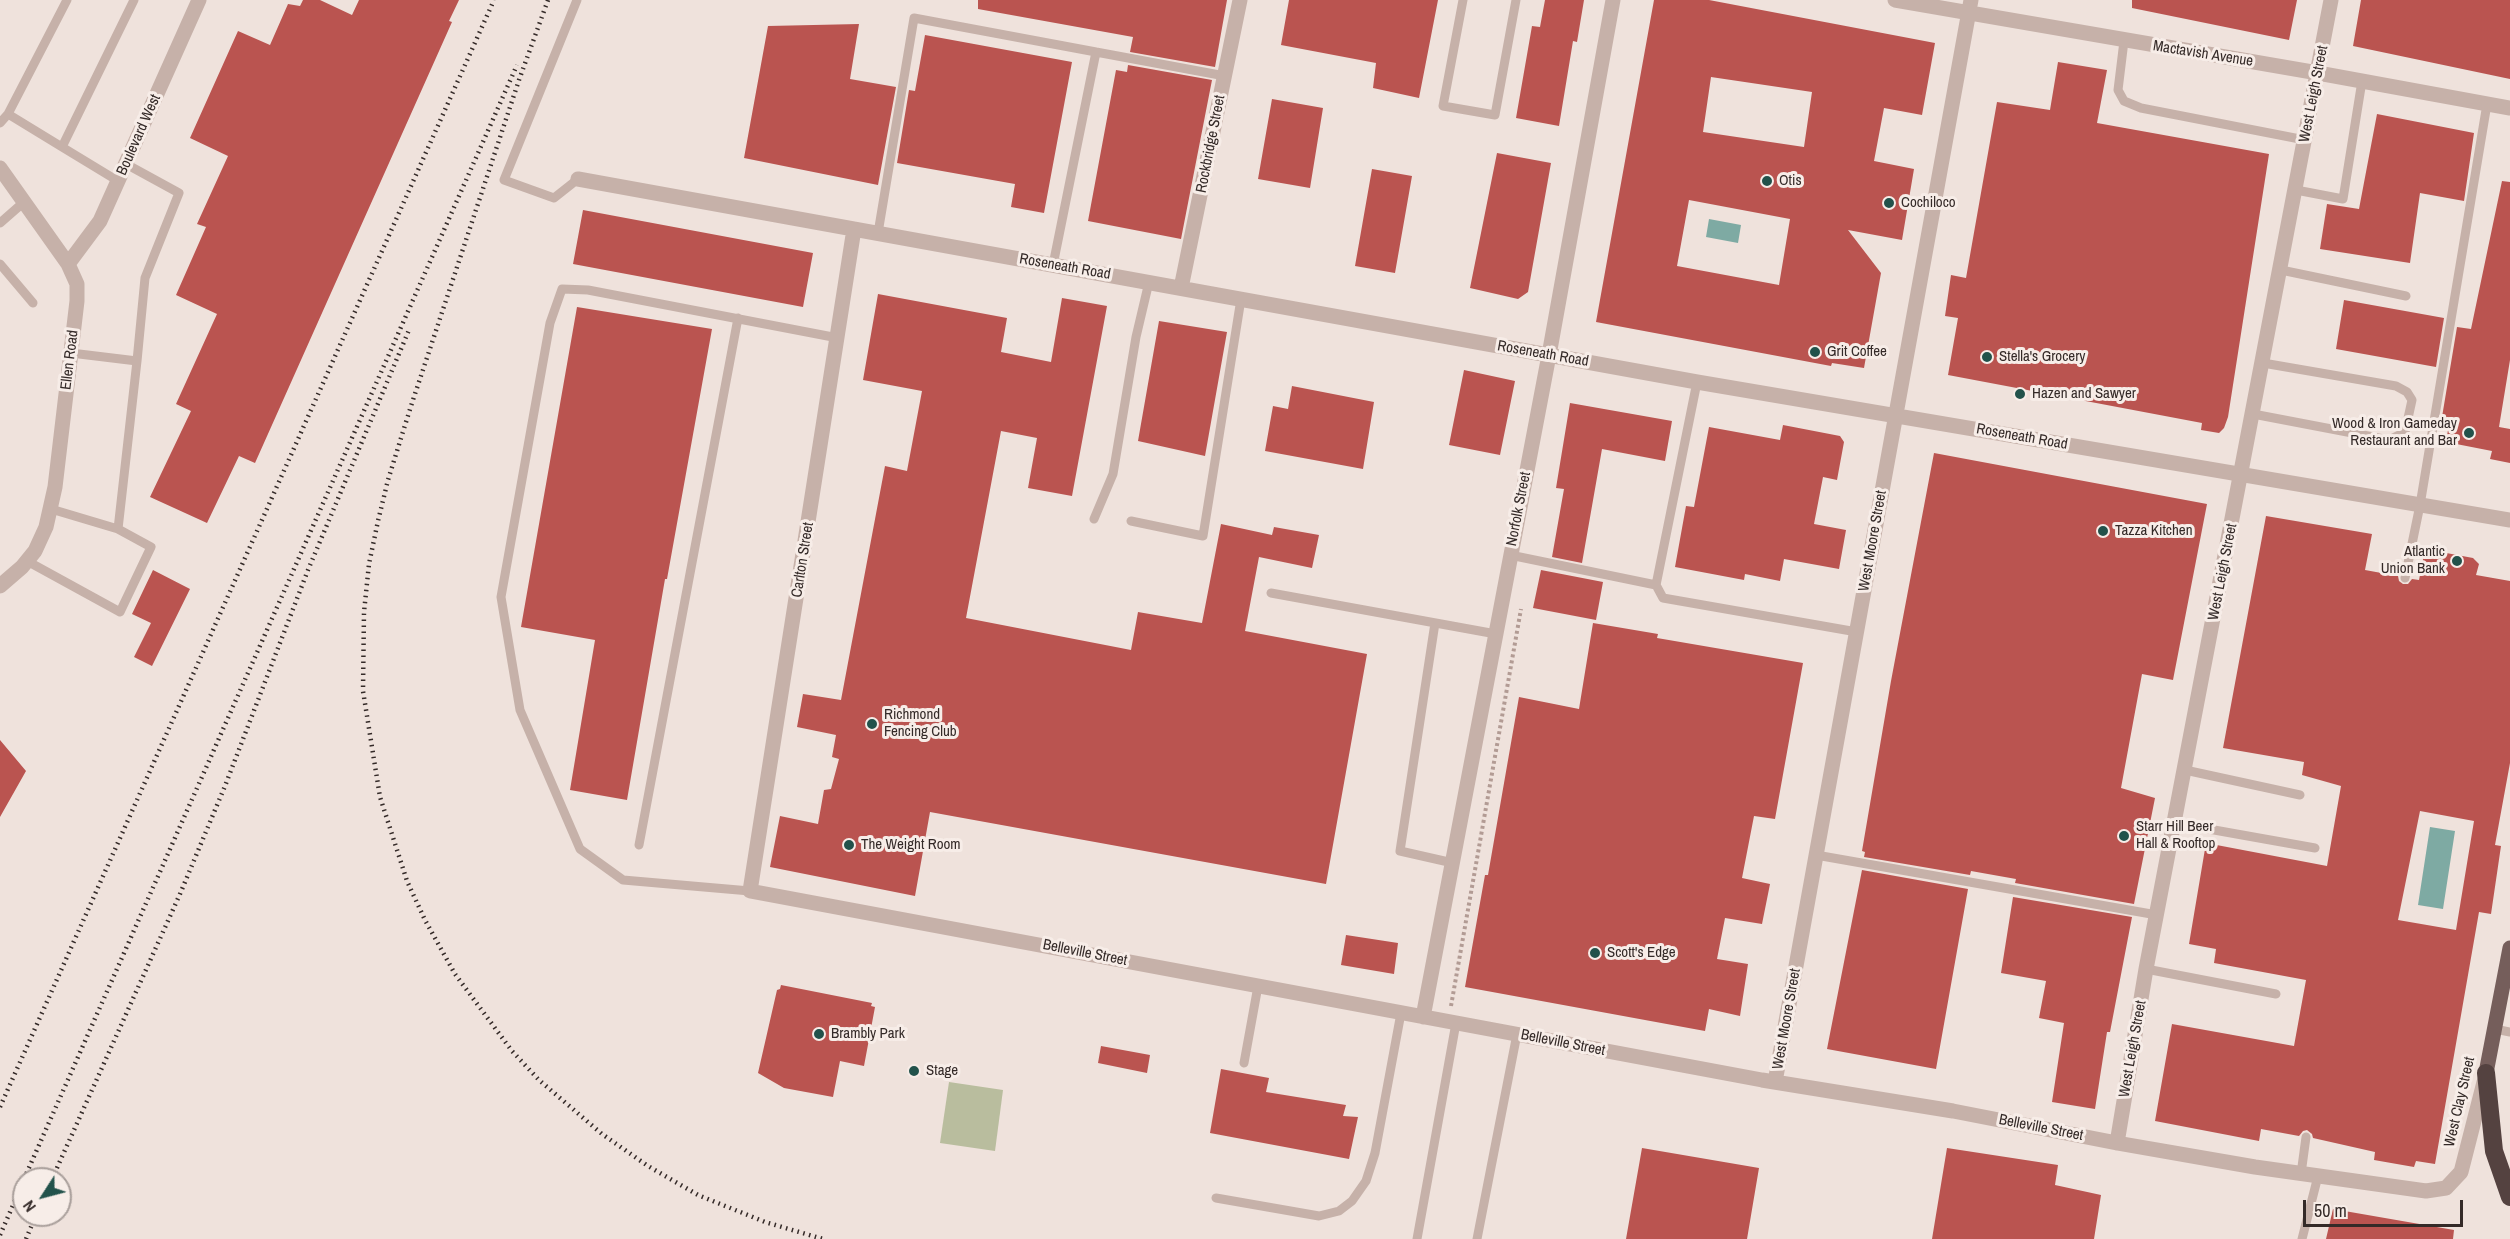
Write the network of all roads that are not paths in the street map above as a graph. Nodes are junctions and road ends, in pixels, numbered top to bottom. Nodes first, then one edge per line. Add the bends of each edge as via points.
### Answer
1 (68, 0) edge
2 (134, 0) edge
3 (199, 0) edge
4 (577, 0) edge
5 (1240, 0) edge
6 (1463, 0) edge
7 (1516, 0) edge
8 (1613, 0) edge
9 (1895, 0) edge
10 (2331, 0) edge
11 (1970, 7) edge
12 (2124, 41) junction
13 (1096, 52) junction
14 (2318, 73) junction
15 (1224, 76) junction
16 (2362, 81) junction
17 (2487, 104) junction
18 (2510, 108) edge
19 (8, 114) junction
20 (0, 123) edge
21 (2305, 140) junction
22 (62, 147) junction
23 (126, 164) junction
24 (0, 168) edge
25 (578, 179) joint
26 (118, 181) junction
27 (2296, 190) junction
28 (24, 202) junction
29 (0, 223) edge
30 (854, 229) junction
31 (878, 233) junction
32 (0, 264) edge
33 (68, 264) junction
34 (1053, 265) junction
35 (2281, 270) junction
36 (1149, 282) junction
37 (1181, 288) junction
38 (2406, 296) dead end
39 (1241, 299) junction
40 (33, 303) dead end
41 (738, 318) junction
42 (837, 338) junction
43 (71, 353) junction
44 (1549, 355) junction
45 (137, 361) junction
46 (2263, 363) junction
47 (1697, 382) junction
48 (2253, 414) junction
49 (1896, 416) junction
50 (2242, 474) junction
51 (2420, 505) junction
52 (51, 509) junction
53 (1094, 519) dead end
54 (2510, 520) edge
55 (1131, 521) dead end
56 (118, 529) junction
57 (1510, 555) junction
58 (25, 564) junction
59 (2405, 578) dead end
60 (1656, 585) junction
61 (0, 586) edge
62 (1271, 593) dead end
63 (1435, 623) junction
64 (1857, 632) junction
65 (1496, 634) junction
66 (2185, 770) junction
67 (2300, 795) dead end
68 (2175, 823) junction
69 (639, 844) dead end
70 (2315, 848) dead end
71 (1816, 855) junction
72 (1453, 862) junction
73 (750, 891) junction
74 (2157, 915) junction
75 (2510, 948) edge
76 (2146, 969) junction
77 (1258, 986) junction
78 (2276, 994) dead end
79 (1401, 1013) junction
80 (1423, 1017) junction
81 (1456, 1023) junction
82 (2494, 1029) junction
83 (2510, 1032) edge
84 (1517, 1034) junction
85 (1244, 1064) dead end
86 (2486, 1073) junction
87 (1775, 1082) junction
88 (2306, 1137) dead end
89 (2117, 1143) junction
90 (2301, 1174) junction
91 (2318, 1176) junction
92 (2376, 1184) joint
93 (2510, 1197) edge
94 (1216, 1198) dead end
95 (1417, 1239) edge
96 (1478, 1239) edge
97 (2302, 1239) edge

1 - 19 lane
2 - 22 lane
3 - 23 street, Boulevard West
4 - 25 lane via 504,180 554,198
5 - 15 street, Rockbridge Street
6 - 7 lane via 1443,106 1495,116
8 - 44 street, Norfolk Street
9 - 11 street, Mactavish Avenue
10 - 14 street, West Leigh Street
11 - 12 street, Mactavish Avenue
11 - 49 street, West Moore Street
12 - 14 street, Mactavish Avenue
12 - 21 lane via 2118,90 2124,101 2141,108
13 - 15 lane
13 - 31 lane via 914,18
13 - 34 lane
14 - 16 street, Mactavish Avenue
14 - 21 street, West Leigh Street
15 - 37 street, Rockbridge Street
16 - 17 street, Mactavish Avenue
16 - 27 lane via 2343,199
17 - 18 street, Mactavish Avenue
17 - 51 lane
19 - 20 lane
19 - 22 lane
21 - 27 street, West Leigh Street
22 - 26 lane
23 - 26 street, Boulevard West
23 - 45 lane via 179,194 145,278
24 - 28 street, Ellen Road
25 - 30 street, Roseneath Road
26 - 33 street, Boulevard West via 100,221
27 - 35 street, West Leigh Street
28 - 29 lane
28 - 33 street, Ellen Road
30 - 31 street, Roseneath Road
30 - 42 street, Carlton Street
31 - 34 street, Roseneath Road
32 - 40 lane
33 - 43 street, Ellen Road via 76,284
34 - 36 street, Roseneath Road
35 - 38 lane
35 - 46 street, West Leigh Street
36 - 37 street, Roseneath Road
36 - 53 lane via 1113,474
37 - 39 street, Roseneath Road
39 - 44 street, Roseneath Road
39 - 55 lane via 1203,536
41 - 42 lane
41 - 69 lane
41 - 73 lane via 588,290 562,289 549,323 501,597 520,710 580,849 622,880
42 - 73 street, Carlton Street
43 - 45 lane
43 - 52 street, Ellen Road
44 - 47 street, Roseneath Road
44 - 57 street, Norfolk Street
45 - 56 lane
46 - 48 street, West Leigh Street
46 - 48 lane via 2396,386 2412,400 2406,432 2389,440
47 - 49 street, Roseneath Road
47 - 60 lane
48 - 50 street, West Leigh Street
49 - 50 street, Roseneath Road
49 - 64 street, West Moore Street
50 - 51 street, Roseneath Road
50 - 66 street, West Leigh Street
51 - 54 street, Roseneath Road
51 - 59 lane
52 - 56 lane
52 - 58 street, Ellen Road via 46,527
56 - 58 lane via 151,547 120,612
57 - 60 lane
57 - 65 street, Norfolk Street
58 - 61 street, Ellen Road
60 - 64 lane via 1663,598
62 - 63 lane
63 - 65 lane
63 - 72 lane via 1400,851
64 - 71 street, West Moore Street
65 - 72 street, Norfolk Street
66 - 67 lane
66 - 68 street, West Leigh Street
68 - 70 lane
68 - 74 street, West Leigh Street
71 - 74 lane
71 - 87 street, West Moore Street
72 - 80 street, Norfolk Street
73 - 77 street, Belleville Street
74 - 76 street, West Leigh Street
75 - 82 main road, West Clay Street
76 - 78 lane
76 - 89 street, West Leigh Street
77 - 79 street, Belleville Street
77 - 85 lane
79 - 80 street, Belleville Street
79 - 94 lane via 1375,1153 1366,1181 1352,1201 1339,1211 1319,1216
80 - 81 street, Belleville Street
81 - 84 street, Belleville Street
81 - 95 lane
82 - 83 lane
82 - 86 main road, West Clay Street
84 - 87 street, Belleville Street
84 - 96 lane
86 - 92 street, West Clay Street via 2469,1145 2455,1180 2436,1191
86 - 93 highway via 2494,1151
87 - 89 street, Belleville Street
88 - 90 lane
89 - 90 street, Belleville Street
90 - 91 street, Belleville Street
91 - 92 street, Belleville Street
91 - 97 lane

